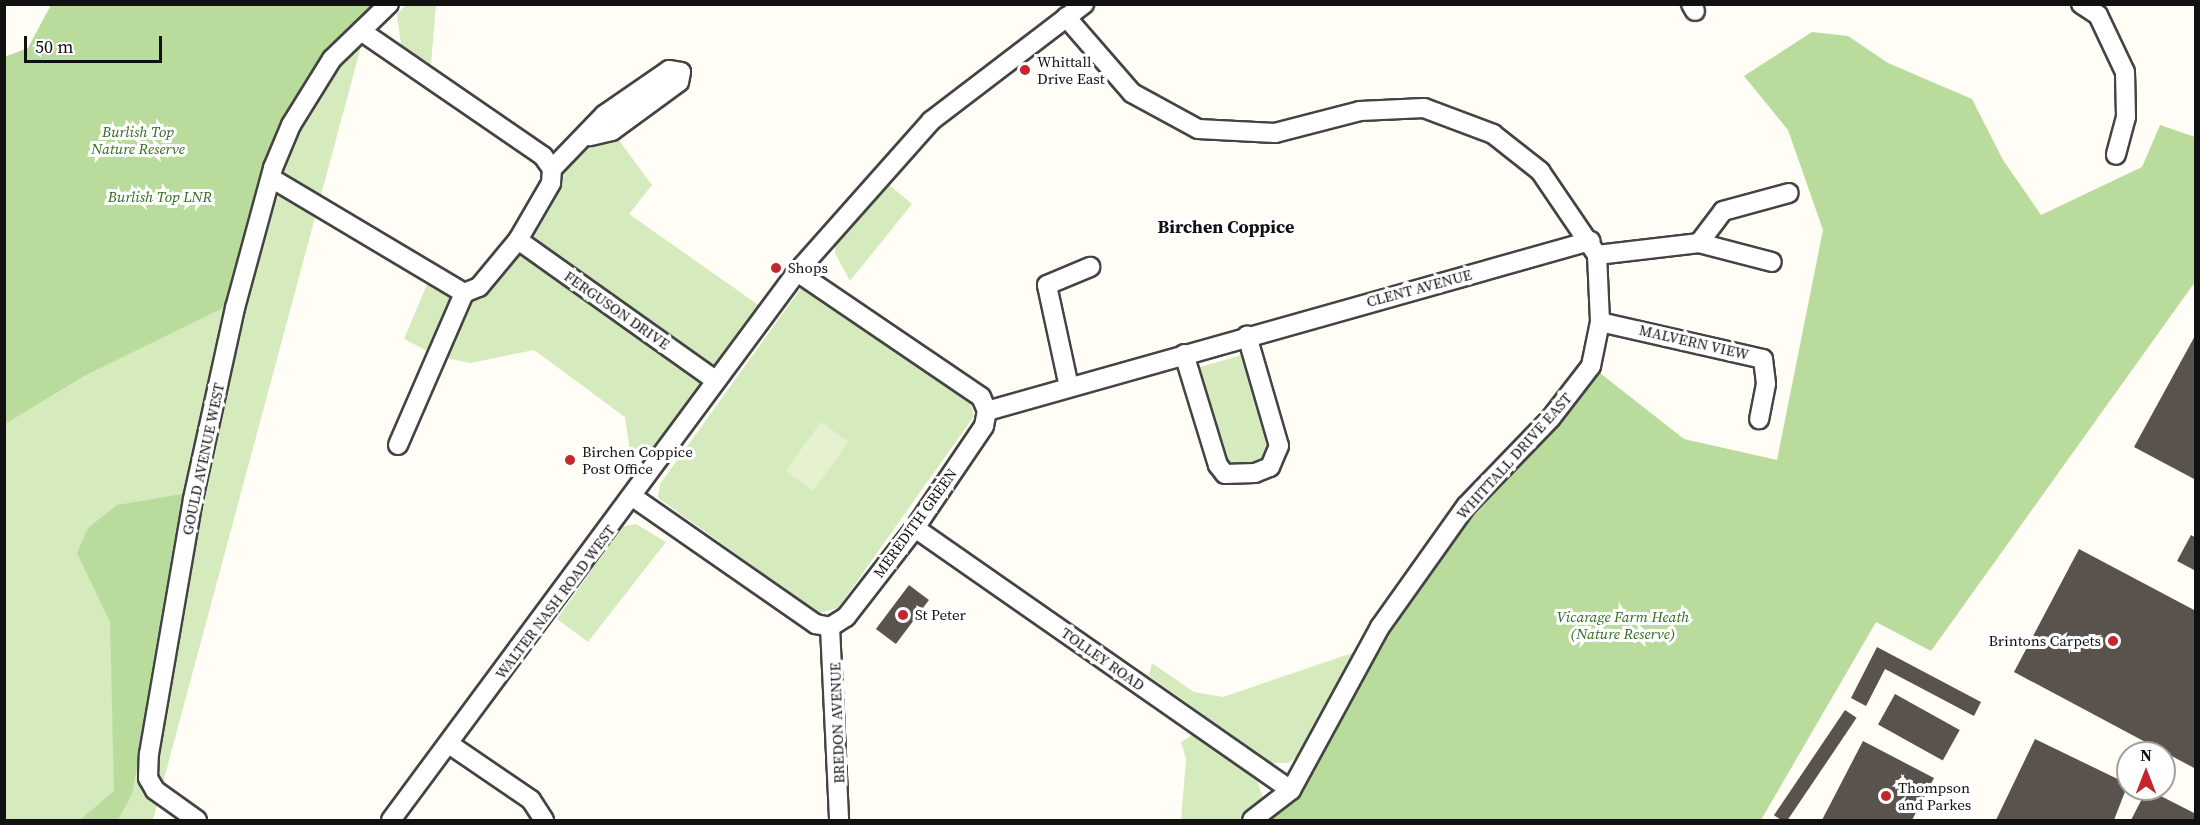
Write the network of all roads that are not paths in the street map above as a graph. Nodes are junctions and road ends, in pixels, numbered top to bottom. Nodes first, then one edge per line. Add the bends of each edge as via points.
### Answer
1 (389, 4) edge
2 (1084, 4) edge
3 (2081, 4) edge
4 (2101, 10) edge
5 (1066, 17) junction
6 (361, 31) junction
7 (590, 136) junction
8 (2116, 155) dead end
9 (552, 169) junction
10 (271, 178) junction
11 (1789, 193) dead end
12 (518, 240) junction
13 (1699, 243) junction
14 (1593, 248) junction
15 (1772, 262) dead end
16 (1090, 267) dead end
17 (797, 272) junction
18 (464, 293) junction
19 (1600, 322) junction
20 (1247, 336) junction
21 (1184, 354) junction
22 (715, 380) junction
23 (1069, 387) junction
24 (987, 411) junction
25 (1759, 419) dead end
26 (398, 445) dead end
27 (633, 497) junction
28 (915, 528) junction
29 (831, 627) junction
30 (449, 744) junction
31 (1291, 790) junction
32 (197, 820) edge
33 (391, 820) edge
34 (544, 820) edge
35 (839, 820) edge
36 (1252, 820) edge

1 - 6 street, GOULD AVENUE WEST
2 - 5 street, WALTER NASH ROAD WEST
3 - 4 street
4 - 8 street via 2125,72 2126,117
5 - 14 street via 1132,93 1198,129 1275,134 1360,111 1424,108 1493,134 1540,171
5 - 17 street, WALTER NASH ROAD WEST via 931,121
6 - 9 street via 543,156
6 - 10 street, GOULD AVENUE WEST via 312,88
7 - 7 street via 613,109 669,70 681,72 679,82 612,131
7 - 9 street
9 - 12 street via 551,183
10 - 18 street
10 - 32 street, GOULD AVENUE WEST via 235,308 193,499 149,754 148,778 155,790
11 - 13 street via 1723,211
12 - 18 street via 478,287
12 - 22 street, FERGUSON DRIVE
13 - 14 street, CLENT AVENUE
13 - 15 street
14 - 19 street, WHITTALL DRIVE EAST
14 - 20 street, CLENT AVENUE
16 - 23 street via 1047,285
17 - 22 street, WALTER NASH ROAD WEST
17 - 24 street via 981,397
18 - 26 street
19 - 25 street, MALVERN VIEW via 1763,359 1766,384
19 - 31 street, WHITTALL DRIVE EAST via 1591,366 1551,417 1466,506 1380,627
20 - 21 street, CLENT AVENUE
20 - 21 street via 1279,446 1270,467 1255,473 1225,474 1218,465
21 - 23 street, CLENT AVENUE
22 - 27 street, WALTER NASH ROAD WEST
23 - 24 street, CLENT AVENUE
24 - 28 street, MEREDITH GREEN via 984,426
27 - 29 street via 816,624
27 - 30 street, WALTER NASH ROAD WEST
28 - 29 street, MEREDITH GREEN via 846,617
28 - 31 street, TOLLEY ROAD
29 - 35 street, BREDON AVENUE
30 - 33 street, WALTER NASH ROAD WEST
30 - 34 street via 531,800
31 - 36 street

